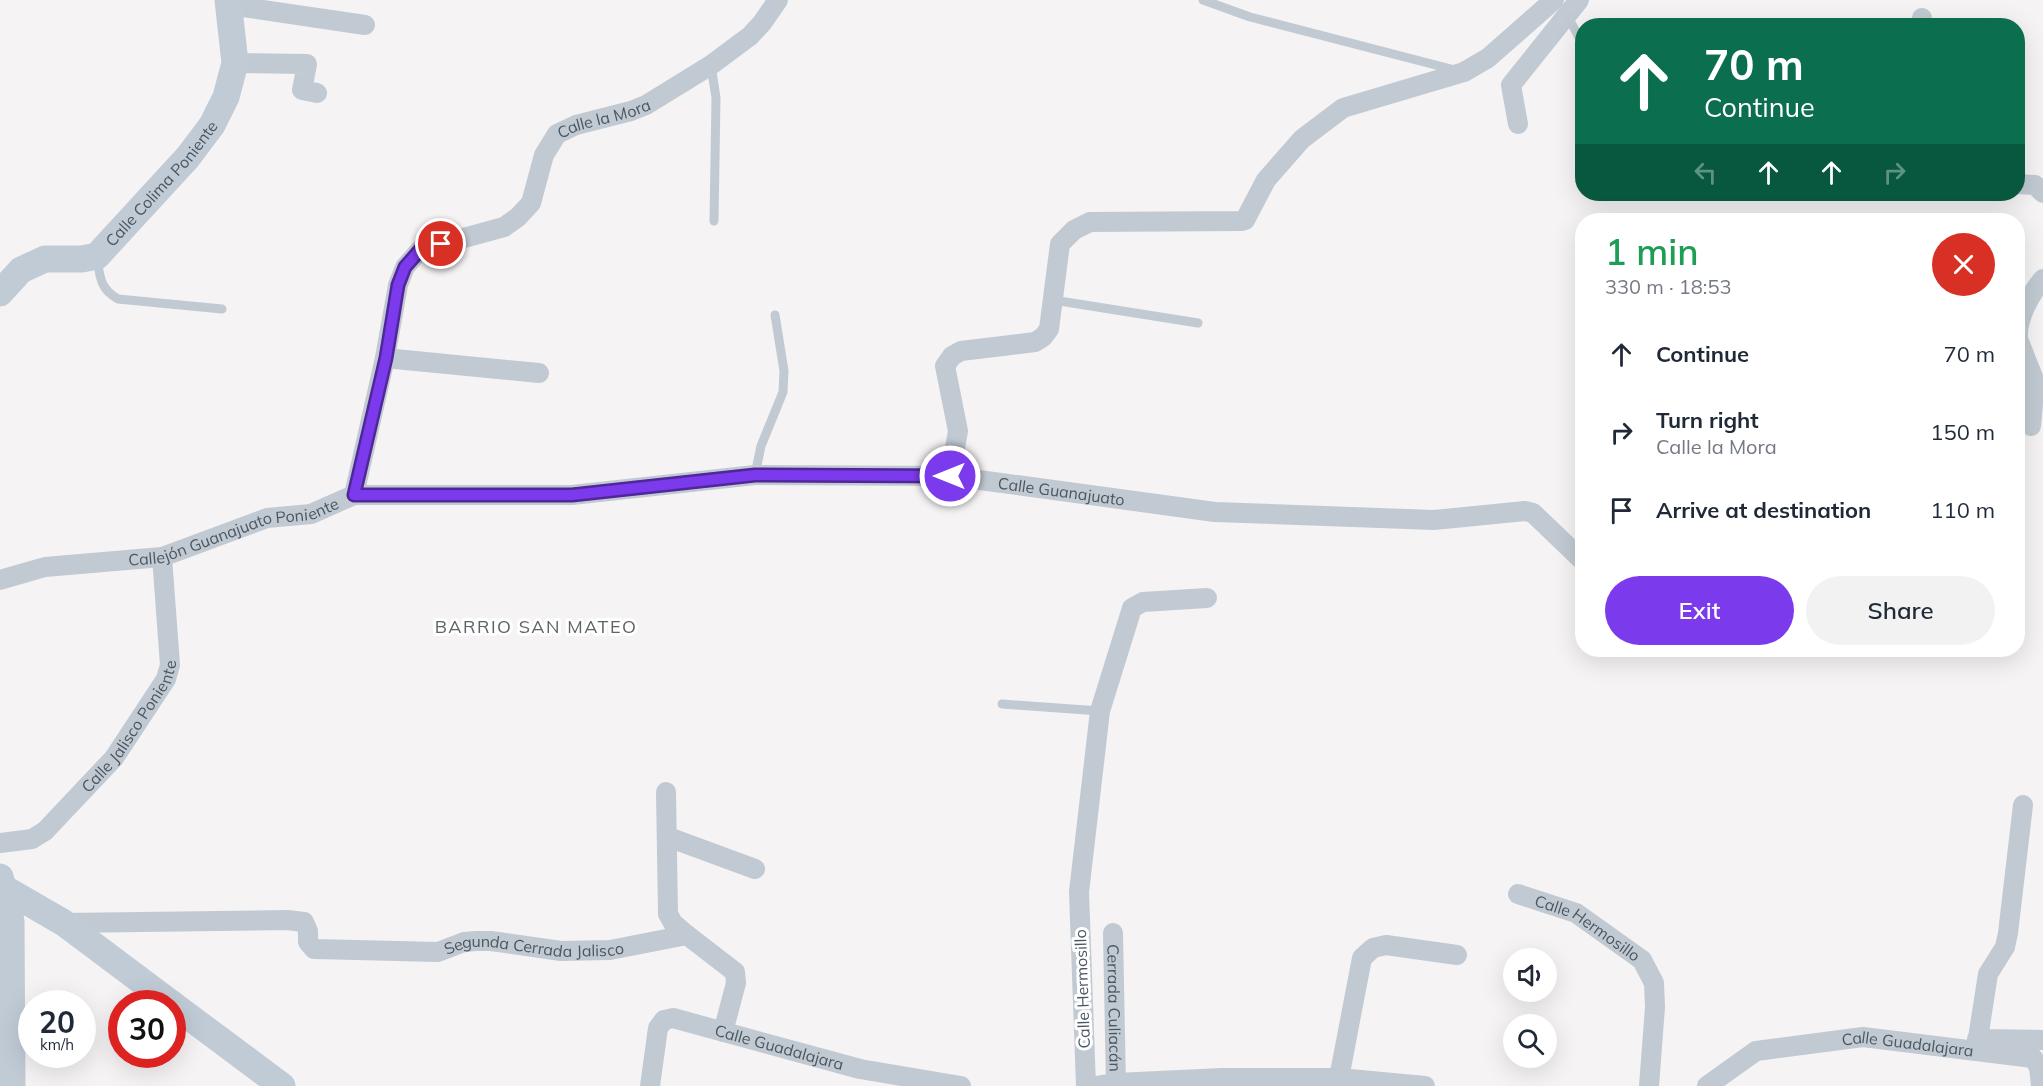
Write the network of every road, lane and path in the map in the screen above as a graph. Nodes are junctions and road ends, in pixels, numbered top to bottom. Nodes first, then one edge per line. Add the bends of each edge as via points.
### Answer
1 (778, 0) edge
2 (1203, 0) edge
3 (1554, 0) edge
4 (228, 2) edge
5 (1573, 7) edge
6 (365, 25) dead end
7 (235, 63) junction
8 (711, 65) junction
9 (1464, 72) junction
10 (317, 93) dead end
11 (1518, 124) dead end
12 (2025, 184) edge
13 (2043, 193) edge
14 (714, 221) dead end
15 (97, 255) junction
16 (2043, 279) edge
17 (0, 293) edge
18 (1053, 300) junction
19 (222, 309) dead end
20 (2025, 311) edge
21 (774, 315) dead end
22 (1198, 323) dead end
23 (2025, 356) edge
24 (386, 358) junction
25 (539, 373) dead end
26 (2030, 431) edge
27 (755, 475) junction
28 (950, 476) junction
29 (354, 495) junction
30 (1575, 553) edge
31 (162, 557) junction
32 (0, 580) edge
33 (1207, 598) dead end
34 (1002, 704) dead end
35 (1100, 711) junction
36 (666, 792) dead end
37 (2023, 805) dead end
38 (668, 837) junction
39 (0, 843) edge
40 (755, 870) dead end
41 (1, 884) edge
42 (1518, 894) dead end
43 (64, 923) junction
44 (1113, 933) dead end
45 (687, 934) junction
46 (1458, 955) dead end
47 (153, 990) edge
48 (186, 1014) edge
49 (723, 1032) junction
50 (2043, 1040) edge
51 (1976, 1045) junction
52 (859, 1077) edge
53 (1339, 1078) junction
54 (1222, 1082) edge
55 (1116, 1084) edge
56 (8, 1085) edge
57 (282, 1086) edge
58 (650, 1086) edge
59 (961, 1086) edge
60 (1086, 1086) edge
61 (1096, 1086) edge
62 (1425, 1086) edge
63 (1649, 1086) edge
64 (1707, 1086) edge
65 (2041, 1086) edge

1 - 8 street, Calle la Mora via 750,36
2 - 9 lane
3 - 9 street via 1488,58
4 - 6 street
4 - 7 street, Calle Colima Poniente
5 - 11 street via 1511,85
7 - 10 street via 307,64 302,90
7 - 15 street, Calle Colima Poniente via 226,97 212,125 188,157
8 - 14 lane via 716,98
8 - 24 street, Calle la Mora via 646,105 557,134 544,154 531,203 504,227 420,250 405,267 398,285
9 - 18 street via 1344,108 1302,139 1266,180 1248,217 1241,221 1090,222 1074,230 1060,244
12 - 13 street via 2035,185
15 - 17 street, Calle Colima Poniente via 45,259 21,270
15 - 19 lane via 104,287 118,299
16 - 20 street
18 - 22 lane
18 - 28 street via 1049,328 1035,342 961,351 945,366 958,431
21 - 27 lane via 784,371 783,392 761,446
23 - 26 street via 2035,382
24 - 25 street
24 - 29 street, Calle la Mora
27 - 28 street, Calle Guanajuato
27 - 29 street, Callejón Guanajuato Poniente via 572,495
28 - 30 street, Calle Guanajuato via 1215,512 1434,520 1525,511 1533,513
29 - 31 street, Callejón Guanajuato Poniente via 311,513 267,518
31 - 32 street, Callejón Guanajuato Poniente via 45,567
31 - 39 street, Calle Jalisco Poniente via 170,665 166,679 114,758 45,831 32,839
33 - 35 street, Calle Hermosillo via 1143,602 1132,608
34 - 35 lane
35 - 60 street, Calle Hermosillo via 1079,892
36 - 38 street
37 - 51 street, Calle Guadalajara via 2008,933 2005,947 1988,974
38 - 40 street
38 - 45 street via 668,914
41 - 43 street
41 - 56 street via 11,922
42 - 63 street, Calle Hermosillo via 1576,913 1642,960 1654,983
43 - 45 street, Segunda Cerrada Jalisco via 287,920 304,922 308,942 314,949 438,952 464,942 483,941 561,951 610,950
43 - 47 street
44 - 55 street, Cerrada Culiacán
45 - 49 street via 735,972 736,983
46 - 53 street via 1386,945 1373,948 1362,958
48 - 57 street
49 - 52 street, Calle Guadalajara
49 - 58 street, Calle Guadalajara via 673,1018 664,1020 658,1028
50 - 51 street
51 - 64 street, Calle Guadalajara via 1852,1038 1755,1051
51 - 65 street via 2032,1058 2039,1068
52 - 59 street, Calle Guadalajara
53 - 54 street
53 - 62 street
54 - 55 street
55 - 61 street

